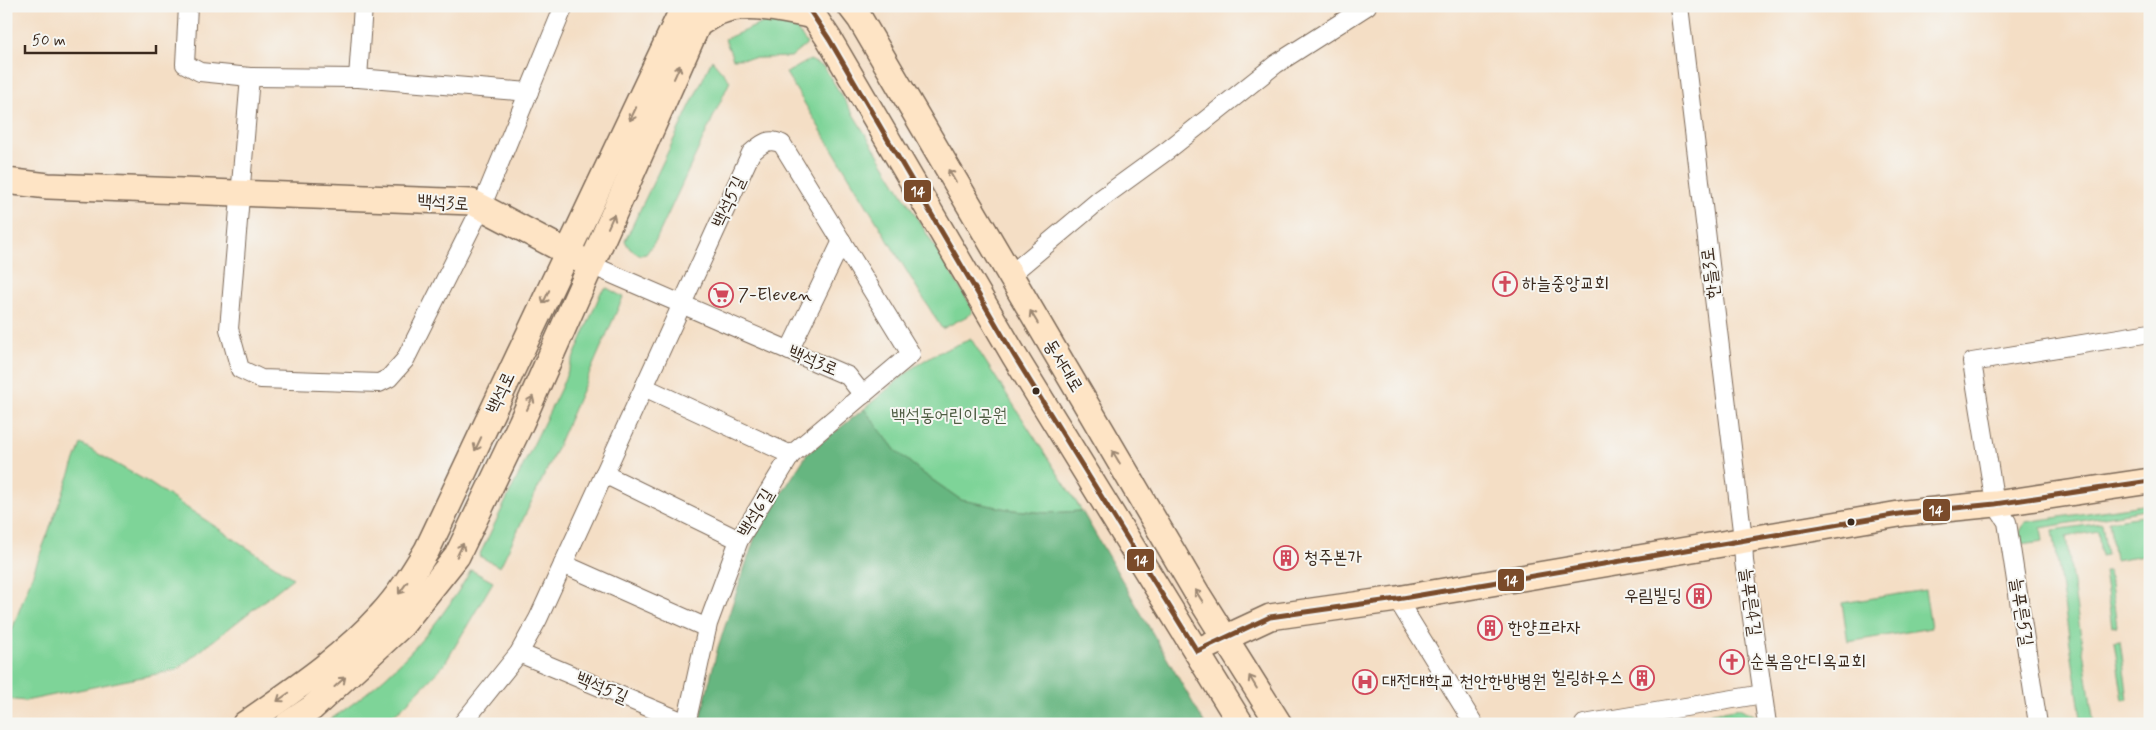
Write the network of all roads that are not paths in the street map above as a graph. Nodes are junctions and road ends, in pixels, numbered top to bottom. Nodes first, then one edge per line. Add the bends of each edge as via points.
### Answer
1 (188, 6) edge
2 (363, 6) edge
3 (564, 6) edge
4 (850, 6) edge
5 (1367, 6) edge
6 (1679, 6) edge
7 (810, 11) edge
8 (696, 12) edge
9 (250, 77) junction
10 (358, 78) junction
11 (529, 92) junction
12 (6, 181) edge
13 (239, 193) junction
14 (481, 208) junction
15 (842, 241) junction
16 (567, 253) junction
17 (591, 265) junction
18 (1010, 276) junction
19 (682, 305) junction
20 (2150, 333) edge
21 (789, 351) junction
22 (911, 354) joint
23 (644, 387) junction
24 (863, 394) junction
25 (792, 455) junction
26 (604, 474) junction
27 (2150, 481) edge
28 (1995, 504) junction
29 (1743, 539) junction
30 (739, 540) junction
31 (563, 564) junction
32 (1396, 599) junction
33 (707, 628) junction
34 (1226, 637) junction
35 (1197, 651) junction
36 (519, 653) junction
37 (1763, 694) junction
38 (1619, 721) edge
39 (686, 723) edge
40 (245, 724) edge
41 (288, 724) edge
42 (462, 724) edge
43 (1241, 724) edge
44 (1279, 724) edge
45 (1474, 724) edge
46 (1584, 724) edge
47 (1767, 724) edge
48 (2038, 724) edge

1 - 9 street via 185,64 200,72
2 - 10 street
3 - 11 street
18 -> 4 main road, 동서대로
5 - 18 street via 1276,64 1102,198
6 - 29 street, 한들3로
7 - 8 main road via 739,7 719,12
7 - 35 main road, 동서대로 via 1015,358
8 -> 16 main road, 백석로
17 -> 8 main road, 백석로
9 - 10 street
9 - 13 street
10 - 11 street
11 - 14 street
12 - 13 main road, 백석3로 via 48,186
13 - 14 main road, 백석3로 via 472,202
13 - 14 street via 229,329 240,369 261,379 379,383 389,378 405,360
14 - 16 main road, 백석3로
15 - 19 street, 백석5길 via 782,144 774,140 764,142 751,153
15 - 21 street
15 - 22 street, 백석5길
16 - 17 main road, 백석3로
16 -> 40 main road, 백석로 via 427,550 403,589 380,617 331,663
17 - 19 street, 백석3로
41 -> 17 main road, 백석로 via 312,708 402,625 457,556 521,423
34 -> 18 main road, 동서대로
19 - 21 street, 백석3로
19 - 23 street, 백석5길
20 - 28 street via 1972,362
21 - 24 street, 백석3로 via 848,376
22 - 24 street, 백석6길
23 - 25 street
23 - 26 street, 백석5길
24 - 25 street, 백석6길
25 - 30 street, 백석6길
26 - 30 street
26 - 31 street, 백석5길
27 - 28 main road
28 - 29 main road via 1905,513
28 - 48 street, 늘푸른5길 via 2007,522
29 - 32 main road
29 - 37 street, 늘푸른4길
30 - 33 street, 백석6길
31 - 33 street
31 - 36 street, 백석5길
32 - 34 main road via 1270,617
32 - 45 street
33 - 39 street, 백석6길
34 - 35 main road
44 -> 34 main road, 동서대로
35 - 43 main road, 동서대로
36 - 39 street, 백석5길
36 - 42 street, 백석5길
37 - 38 street
37 - 47 street, 늘푸른4길
38 - 46 street

